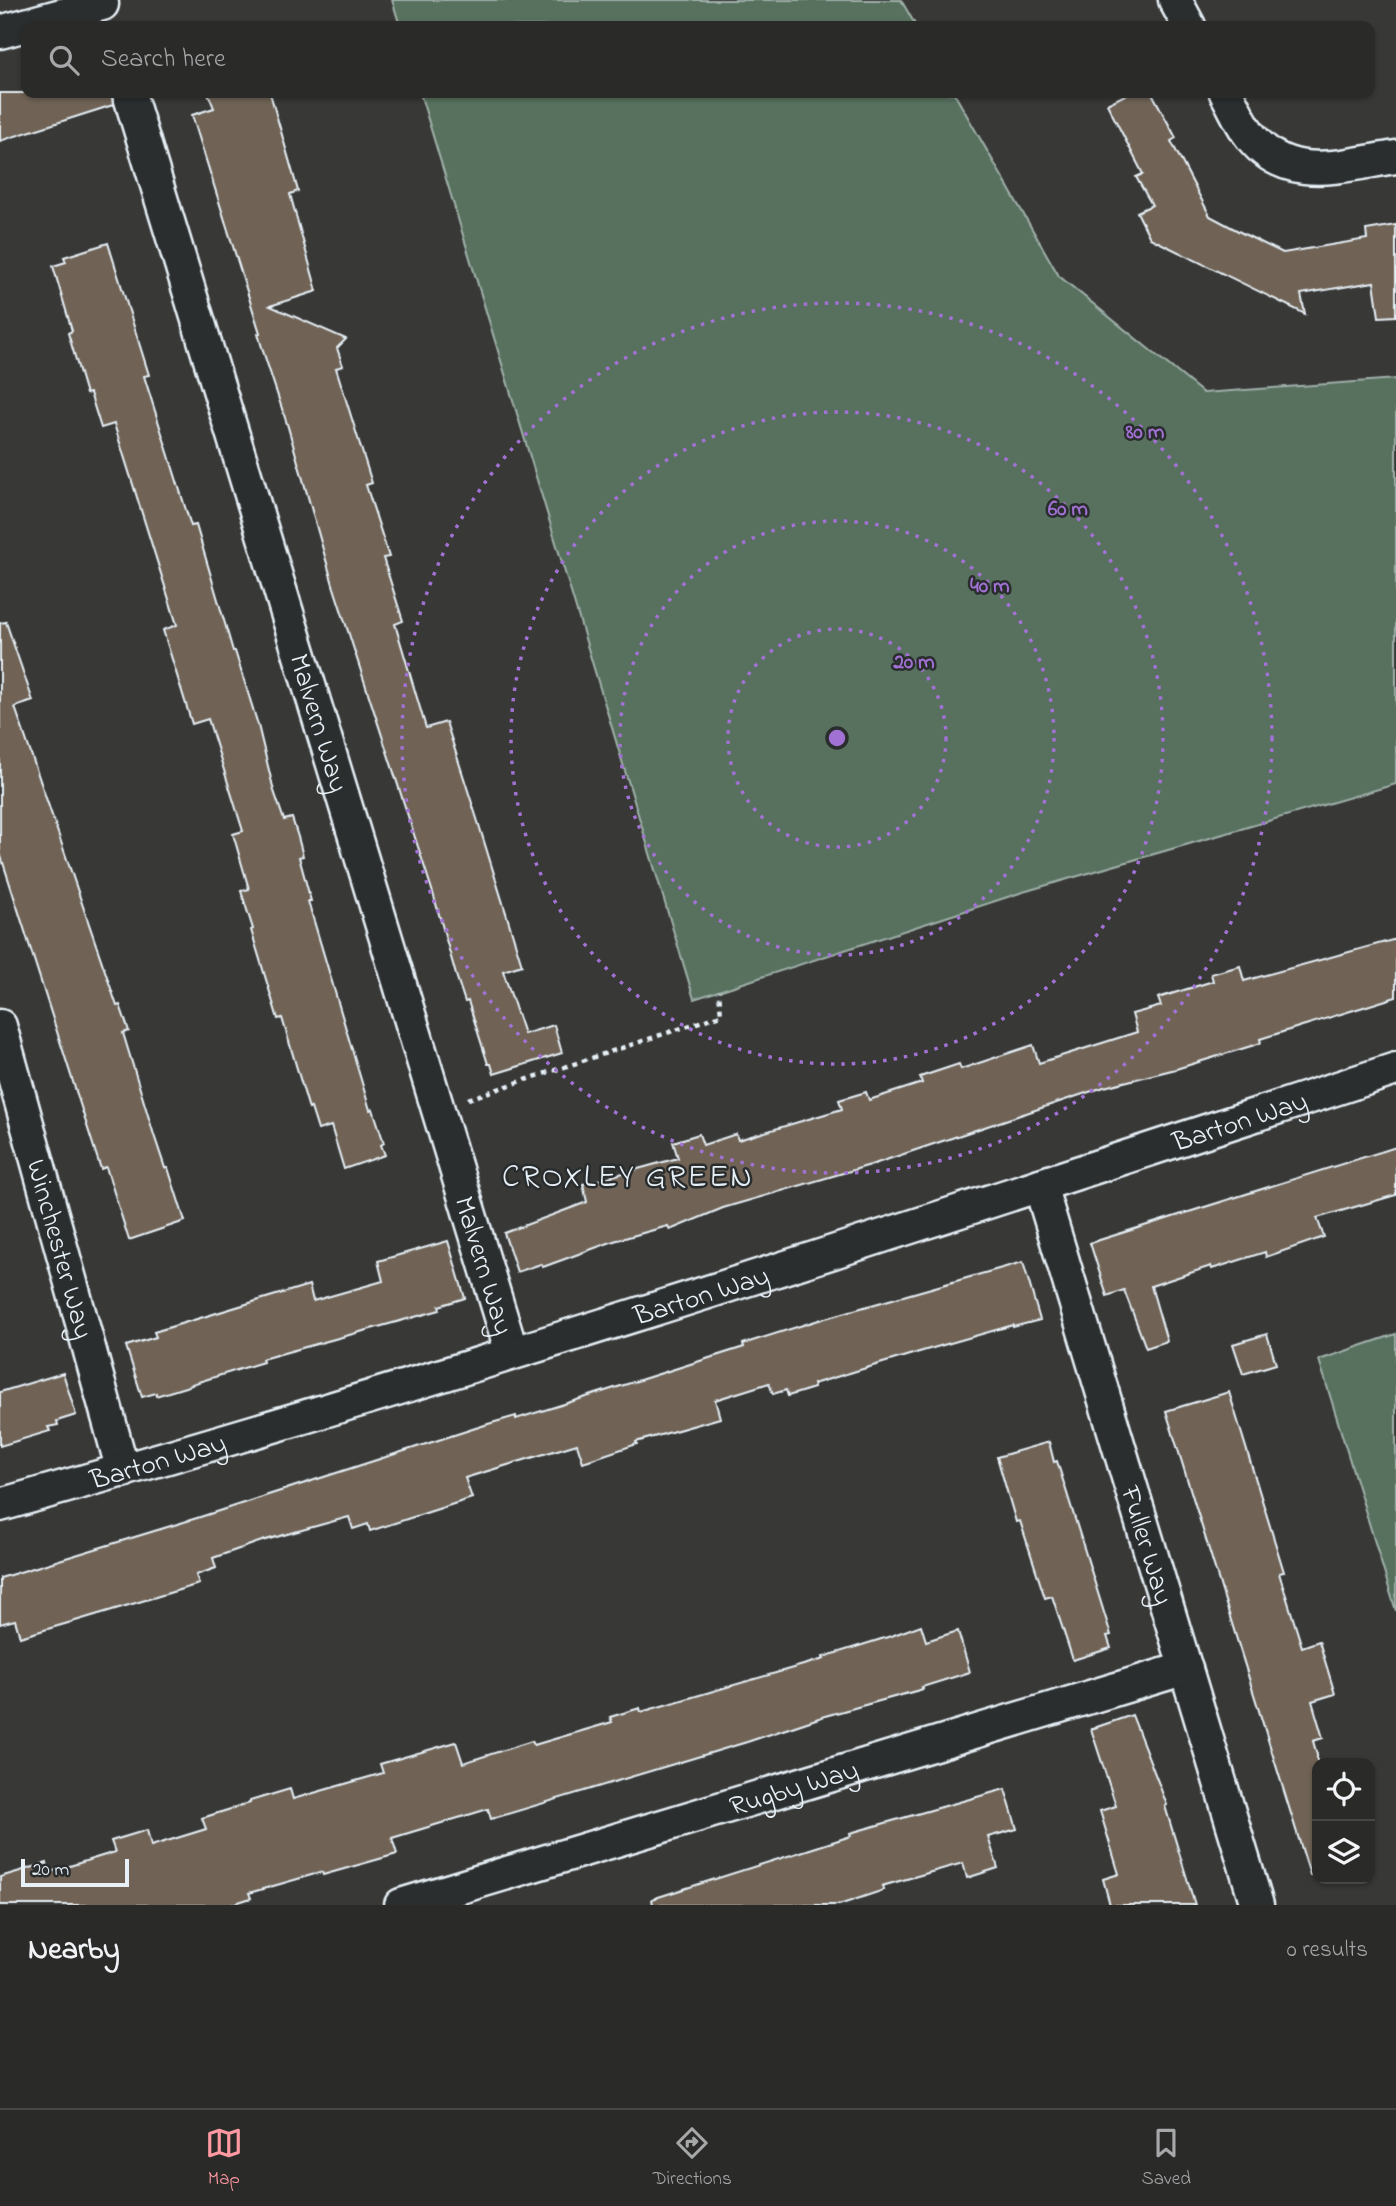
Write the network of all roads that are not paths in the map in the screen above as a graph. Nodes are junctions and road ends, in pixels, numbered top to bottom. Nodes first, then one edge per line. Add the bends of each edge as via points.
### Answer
1 (1175, 0) edge
2 (104, 10) edge
3 (52, 21) edge
4 (1186, 21) edge
5 (21, 28) edge
6 (0, 32) edge
7 (131, 98) edge
8 (1229, 98) edge
9 (1396, 157) edge
10 (0, 1026) edge
11 (1396, 1069) edge
12 (1040, 1185) junction
13 (512, 1353) junction
14 (123, 1471) junction
15 (0, 1505) edge
16 (1186, 1668) junction
17 (401, 1905) edge
18 (1257, 1905) edge

1 - 4 street
2 - 3 street
5 - 6 street
7 - 13 street, Malvern Way
8 - 9 street via 1247,132 1288,165 1310,169
10 - 14 street, Winchester Way
11 - 12 street, Barton Way
12 - 13 street, Barton Way
12 - 16 street, Fuller Way
13 - 14 street, Barton Way
14 - 15 street, Barton Way
16 - 17 street, Rugby Way
16 - 18 street, Fuller Way

